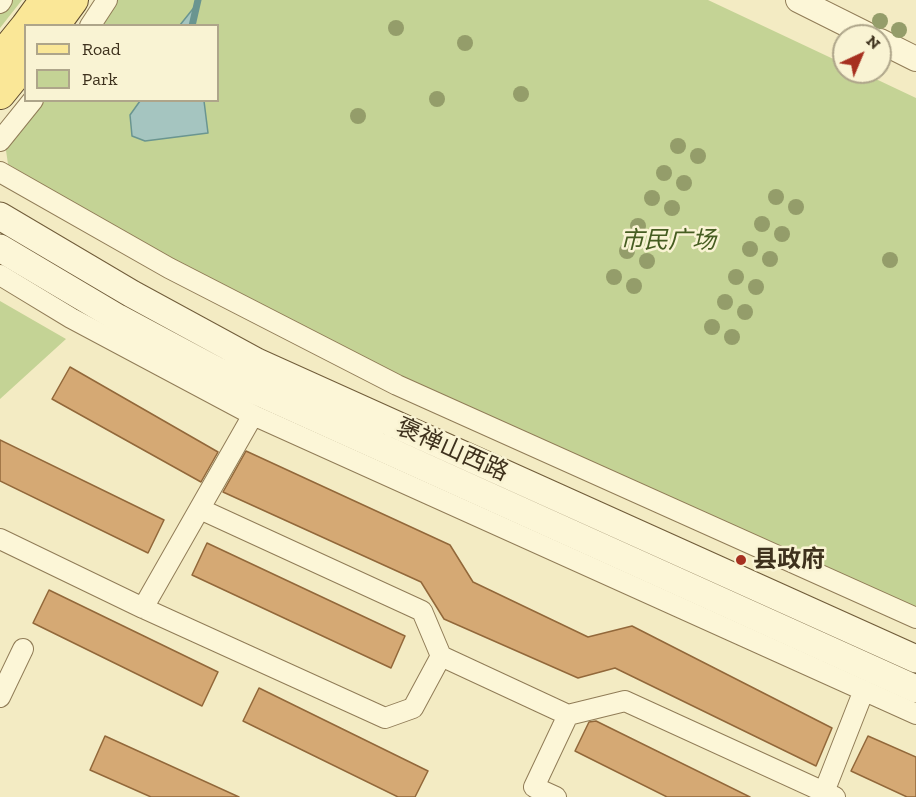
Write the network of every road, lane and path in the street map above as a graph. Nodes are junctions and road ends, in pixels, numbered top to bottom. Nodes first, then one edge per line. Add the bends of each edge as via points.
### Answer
1 (45, 0) edge
2 (73, 0) edge
3 (106, 0) edge
4 (798, 0) edge
5 (27, 24) edge
6 (55, 24) edge
7 (91, 24) edge
8 (846, 24) edge
9 (24, 28) edge
10 (892, 47) edge
11 (0, 58) edge
12 (916, 59) edge
13 (24, 64) edge
14 (0, 94) edge
15 (31, 102) edge
16 (0, 141) edge
17 (0, 172) edge
18 (0, 216) edge
19 (0, 248) edge
20 (0, 275) edge
21 (253, 415) junction
22 (200, 509) junction
23 (0, 539) edge
24 (143, 608) junction
25 (916, 618) edge
26 (23, 649) dead end
27 (441, 656) junction
28 (916, 659) edge
29 (916, 689) edge
30 (864, 690) junction
31 (0, 697) edge
32 (916, 714) edge
33 (568, 715) junction
34 (829, 795) edge
35 (556, 797) edge

1 - 5 main road
2 - 6 main road
3 - 7 street
4 - 8 street
9 - 11 main road
10 - 12 street
13 - 14 main road
15 - 16 street
17 - 25 street via 169,268 388,380
18 - 28 main road, 褒禅山西路 via 257,362
19 - 29 main road, 褒禅山西路 via 118,318 245,386
20 - 21 street via 71,318
21 - 22 street
21 - 30 street
22 - 24 street
22 - 27 street via 422,611
23 - 24 street
24 - 27 street via 385,718 413,708
26 - 31 street
27 - 33 street
30 - 32 street
30 - 34 street
33 - 34 street via 625,701
33 - 35 street via 534,787

